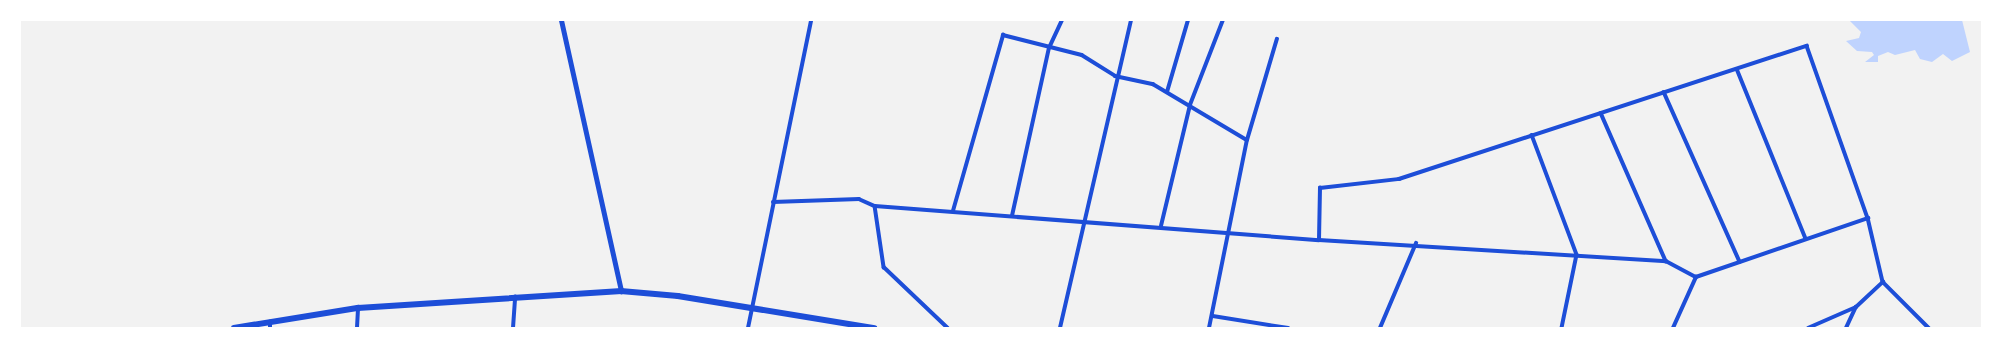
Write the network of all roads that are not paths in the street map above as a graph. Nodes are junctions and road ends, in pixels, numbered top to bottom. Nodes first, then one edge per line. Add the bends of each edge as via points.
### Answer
1 (561, 20) edge
2 (811, 20) edge
3 (1062, 20) edge
4 (1131, 20) edge
5 (1188, 20) edge
6 (1223, 20) edge
7 (1277, 39) dead end
8 (1049, 48) junction
9 (1737, 69) junction
10 (1115, 76) junction
11 (1167, 92) junction
12 (1664, 92) junction
13 (1190, 105) junction
14 (1601, 113) junction
15 (1532, 135) junction
16 (1247, 140) junction
17 (773, 202) junction
18 (875, 206) junction
19 (953, 212) junction
20 (1012, 216) junction
21 (1868, 218) junction
22 (1083, 220) junction
23 (1161, 226) junction
24 (1230, 231) junction
25 (1806, 239) junction
26 (1319, 240) junction
27 (1416, 244) junction
28 (1577, 255) junction
29 (1666, 261) junction
30 (1740, 262) junction
31 (1696, 278) junction
32 (1883, 282) junction
33 (621, 291) junction
34 (515, 296) junction
35 (1856, 307) junction
36 (358, 308) junction
37 (750, 309) junction
38 (1213, 316) junction
39 (1924, 322) junction
40 (270, 325) edge
41 (234, 328) edge
42 (357, 328) edge
43 (513, 328) edge
44 (748, 328) edge
45 (874, 328) edge
46 (948, 328) edge
47 (1060, 328) edge
48 (1209, 328) edge
49 (1288, 328) edge
50 (1380, 328) edge
51 (1562, 328) edge
52 (1674, 328) edge
53 (1808, 328) edge
54 (1846, 328) edge
55 (1921, 328) edge
56 (1929, 328) edge

1 - 33 main road
2 - 17 street
3 - 8 street
4 - 10 street
5 - 11 street
6 - 13 street
7 - 16 street
8 - 10 street via 1082,56
8 - 19 street via 1002,35
8 - 20 street
9 - 12 street
9 - 21 street via 1808,46
9 - 25 street
10 - 11 street via 1153,84
10 - 22 street
11 - 13 street
12 - 14 street
12 - 30 street
13 - 16 street
13 - 23 street
14 - 15 street
14 - 29 street
15 - 26 street via 1399,179 1320,188
15 - 28 street
16 - 24 street
17 - 18 street via 859,199
17 - 37 street
18 - 19 street
18 - 46 street via 884,267
19 - 20 street
20 - 22 street
21 - 25 street
21 - 32 street
22 - 23 street
22 - 47 street
23 - 24 street
24 - 26 street
24 - 38 street
25 - 30 street
26 - 27 street
27 - 28 street
27 - 50 street
28 - 29 street
28 - 51 street
29 - 31 street
30 - 31 street
31 - 52 street
32 - 35 street
32 - 39 street
33 - 34 highway
33 - 37 highway
34 - 36 highway
34 - 43 street
35 - 53 street
35 - 54 street
36 - 40 highway
36 - 42 street
37 - 44 street
37 - 45 highway
38 - 48 street
38 - 49 street
39 - 55 street
39 - 56 street
40 - 41 highway

